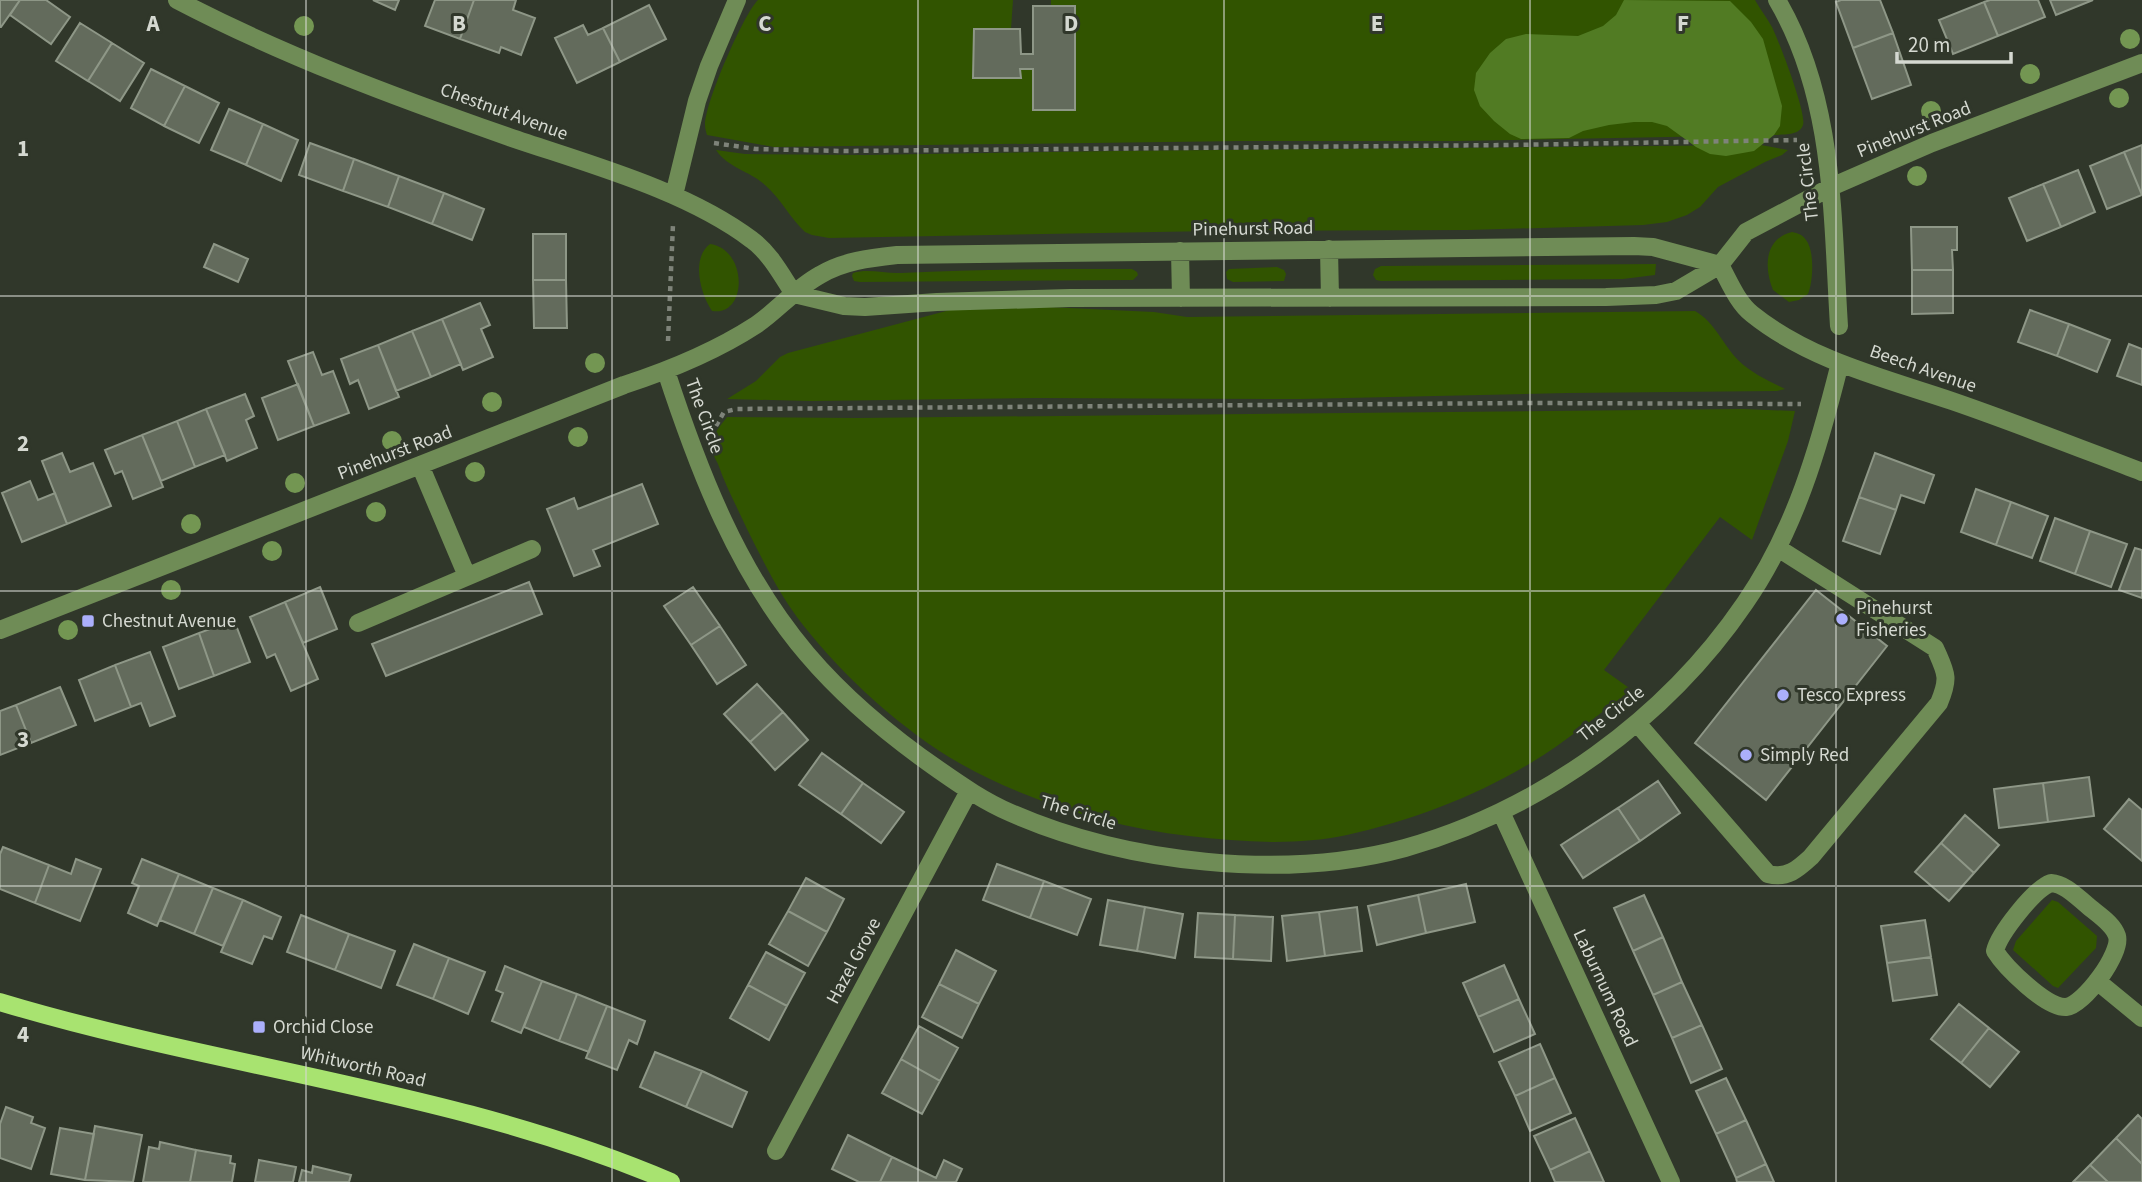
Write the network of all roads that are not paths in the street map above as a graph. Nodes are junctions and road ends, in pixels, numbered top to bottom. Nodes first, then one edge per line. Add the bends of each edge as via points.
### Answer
1 (177, 0) edge
2 (737, 0) edge
3 (1777, 0) edge
4 (2142, 64) edge
5 (1830, 187) junction
6 (674, 195) junction
7 (1329, 249) junction
8 (1180, 251) junction
9 (1720, 265) junction
10 (794, 294) junction
11 (1181, 298) junction
12 (1330, 298) junction
13 (1839, 326) dead end
14 (1840, 363) junction
15 (666, 371) junction
16 (420, 465) junction
17 (2142, 472) edge
18 (1778, 548) junction
19 (532, 549) dead end
20 (467, 576) junction
21 (358, 623) dead end
22 (0, 630) edge
23 (1637, 723) junction
24 (969, 791) junction
25 (1501, 812) junction
26 (2097, 981) junction
27 (0, 1002) edge
28 (2142, 1018) edge
29 (776, 1151) dead end
30 (671, 1182) edge
31 (1671, 1182) edge

1 - 6 street, Chestnut Avenue via 346,78
2 - 6 street via 697,101
3 - 5 street, The Circle via 1805,59
4 - 5 street, Pinehurst Road
5 - 9 street, Pinehurst Road via 1746,232
5 - 13 street, The Circle
6 - 10 street, Chestnut Avenue via 755,242
7 - 8 street, Pinehurst Road
7 - 9 street, Pinehurst Road via 1634,246
7 - 12 street
8 - 10 street, Pinehurst Road via 897,255 839,266
8 - 11 street
9 - 12 street, Pinehurst Road via 1676,291 1656,295
9 - 14 street, Beech Avenue via 1750,312 1797,343
10 - 11 street, Pinehurst Road via 865,307 992,299
10 - 15 street, Pinehurst Road via 740,335
11 - 12 street, Pinehurst Road
14 - 17 street, Beech Avenue
14 - 18 street, The Circle via 1799,500
15 - 16 street, Pinehurst Road
15 - 24 street, The Circle via 691,445 733,542 806,652 876,723
16 - 20 street
16 - 22 street, Pinehurst Road
18 - 23 street, The Circle via 1720,636
18 - 23 street via 1935,648 1947,684 1939,703 1811,856 1794,872 1778,877 1768,874
19 - 20 street
20 - 21 street
23 - 25 street, The Circle
24 - 25 street, The Circle via 1059,831 1115,846 1172,858 1249,864 1310,863 1388,852 1441,837
24 - 29 street, Hazel Grove
25 - 31 street, Laburnum Road
26 - 26 street via 2077,1003 2056,1006 2003,963 1995,951 1999,939 2044,885 2062,885 2116,932 2116,952
26 - 28 street
27 - 30 main road, Whitworth Road via 134,1038 510,1124

